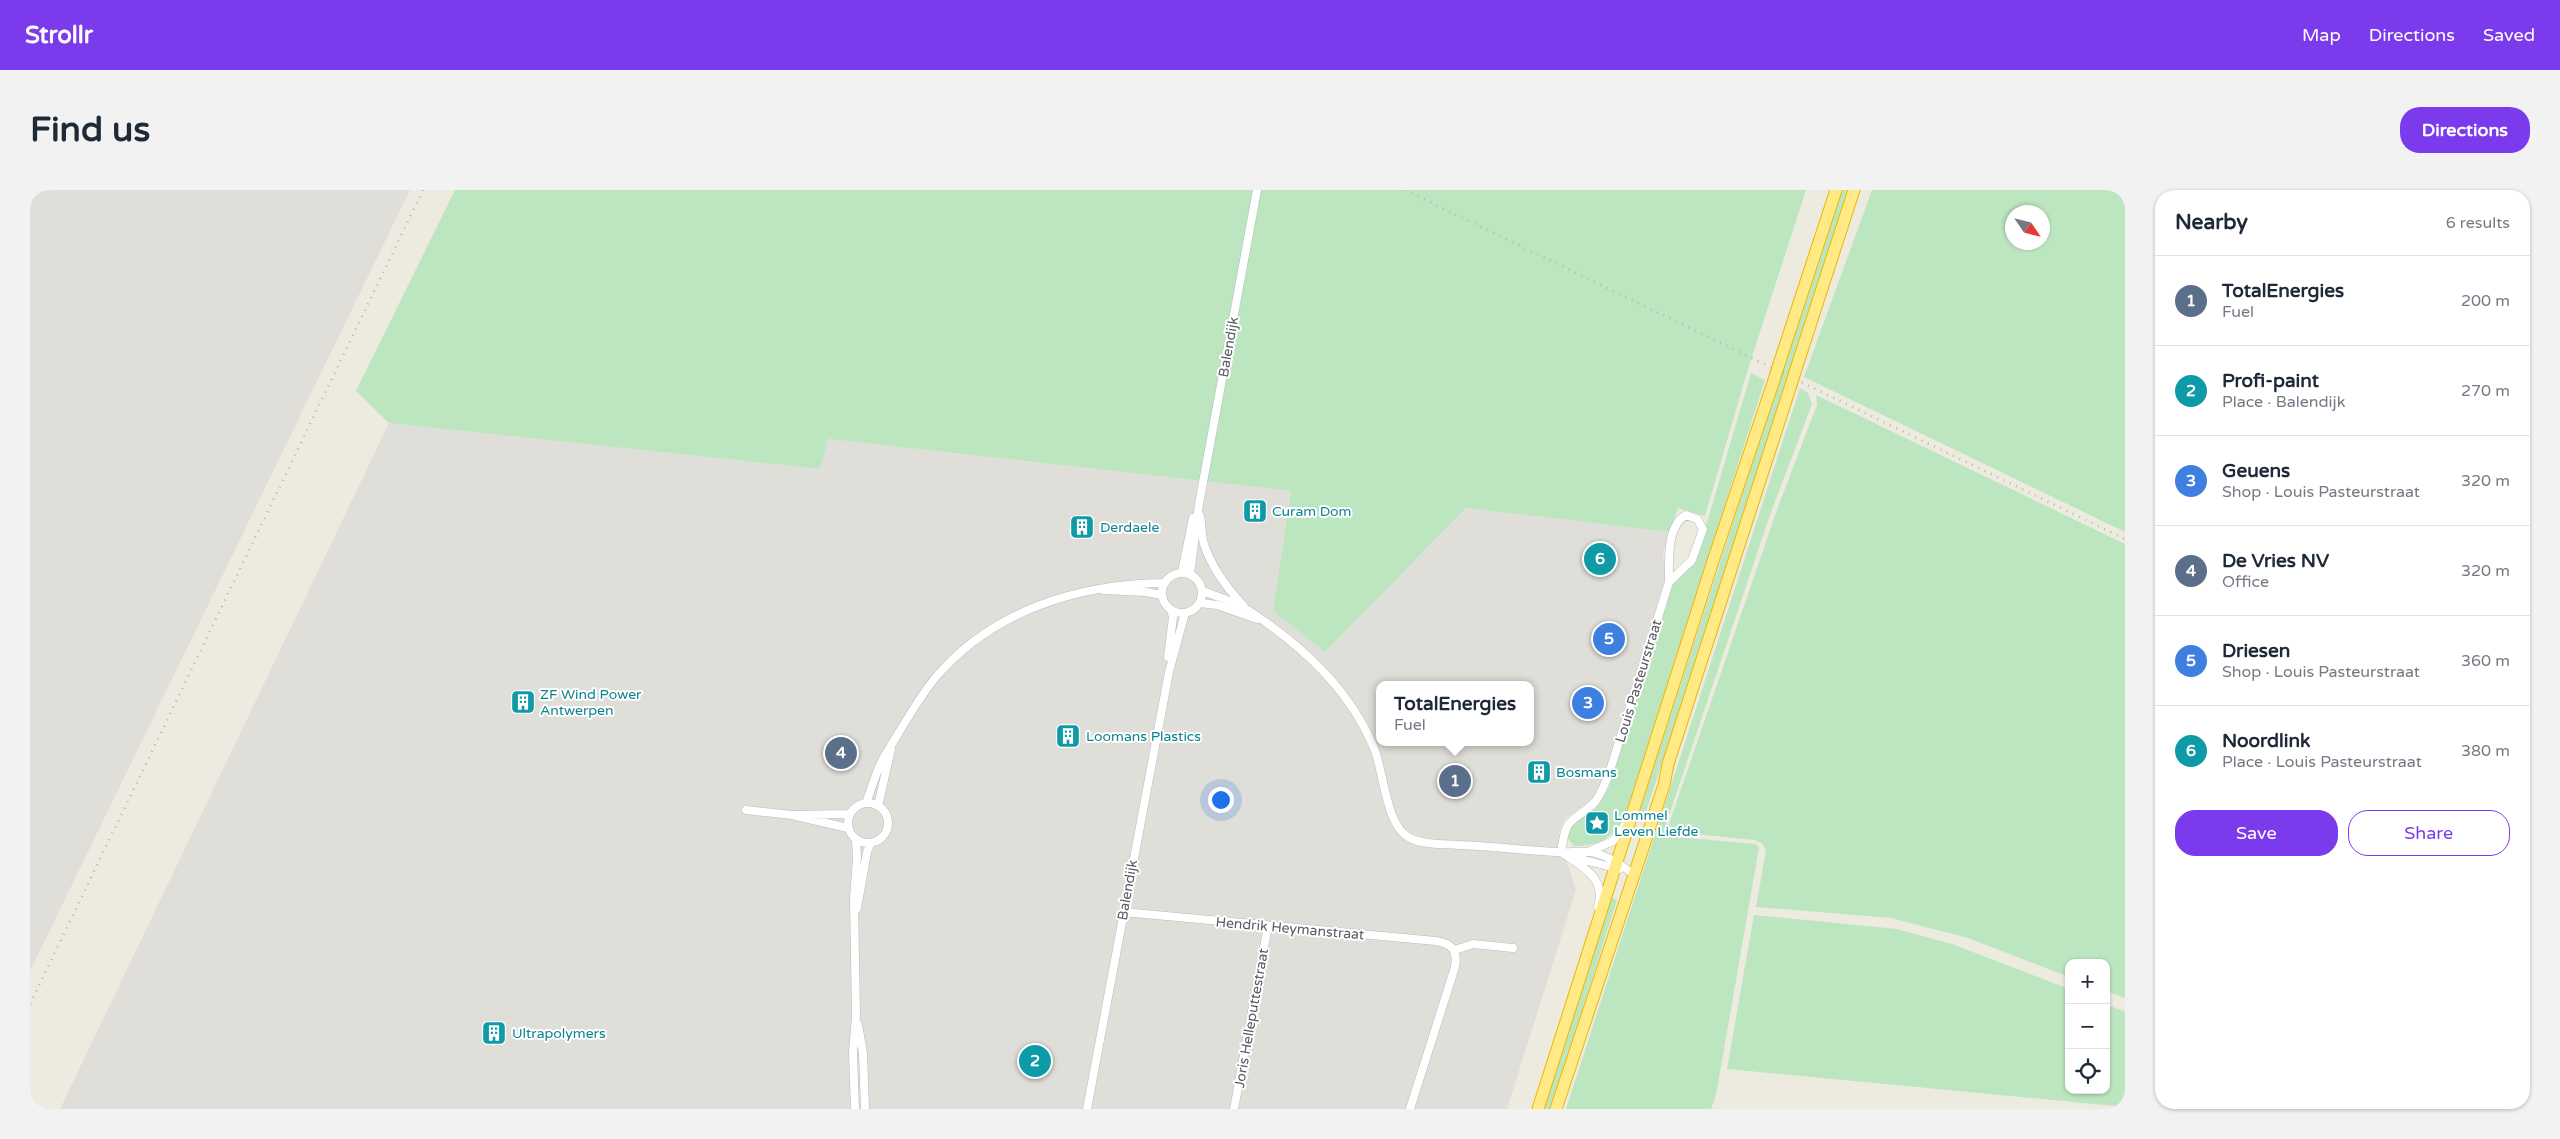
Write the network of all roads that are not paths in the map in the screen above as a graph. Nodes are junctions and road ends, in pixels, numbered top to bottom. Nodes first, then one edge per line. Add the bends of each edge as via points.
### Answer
1 (1257, 190) edge
2 (1836, 190) edge
3 (1854, 190) edge
4 (1198, 504) junction
5 (1186, 573) junction
6 (1669, 582) junction
7 (1164, 583) junction
8 (1097, 590) junction
9 (1203, 591) junction
10 (1162, 595) junction
11 (1200, 603) junction
12 (1171, 610) junction
13 (1248, 610) junction
14 (1185, 613) junction
15 (1261, 621) junction
16 (1169, 672) junction
17 (891, 748) junction
18 (1668, 764) junction
19 (866, 803) junction
20 (1638, 804) junction
21 (878, 806) junction
22 (746, 810) dead end
23 (850, 814) junction
24 (792, 815) junction
25 (848, 828) junction
26 (856, 840) junction
27 (871, 843) junction
28 (1561, 852) junction
29 (1588, 852) junction
30 (1617, 866) junction
31 (1630, 870) junction
32 (1123, 912) junction
33 (856, 915) junction
34 (1268, 926) junction
35 (1593, 942) junction
36 (1513, 948) dead end
37 (1455, 950) junction
38 (1590, 1004) junction
39 (856, 1016) junction
40 (855, 1100) junction
41 (865, 1100) junction
42 (856, 1109) edge
43 (866, 1109) edge
44 (1087, 1109) edge
45 (1234, 1109) edge
46 (1410, 1109) edge
47 (1538, 1109) edge
48 (1556, 1109) edge

1 - 4 street, Balendijk
2 - 20 highway, bridge via 1717,550
3 - 18 highway, bridge
4 - 5 street
4 - 13 street via 1203,542 1208,554 1223,580
5 - 7 street via 1172,575
5 - 9 street via 1199,580
6 - 6 street, Louis Pasteurstraat via 1692,560 1703,529 1697,519 1686,515 1675,529 1669,551
6 - 28 street, Louis Pasteurstraat via 1608,777 1596,801 1570,821 1564,831
7 - 8 street via 1135,583
7 - 10 street
8 - 10 street
8 - 17 street via 1037,605 978,638 936,678
9 - 11 street
9 - 13 street
10 - 12 street
11 - 14 street
11 - 15 street via 1217,605
12 - 14 street
12 - 16 street, Balendijk
13 - 15 street
14 - 16 street, Balendijk
15 - 28 street via 1314,660 1352,707 1373,747 1392,820 1402,833 1422,841
16 - 32 street, Balendijk
17 - 19 street
17 - 21 street
18 - 31 highway via 1659,780
18 - 38 highway via 1664,785
19 - 21 street
19 - 23 street via 860,804
20 - 29 street via 1613,840
20 - 30 highway
21 - 27 street via 887,816 887,830 878,841
22 - 24 street
23 - 24 street
23 - 25 street
24 - 25 street
25 - 26 street
26 - 27 street
26 - 33 street
27 - 33 street
28 - 29 street
28 - 30 street
28 - 35 street via 1588,870 1598,885 1600,900
29 - 30 street
30 - 31 street
30 - 35 highway
31 - 38 highway
32 - 34 street, Hendrik Heymanstraat
32 - 44 street, Balendijk
33 - 39 street
34 - 37 street, Hendrik Heymanstraat via 1436,941 1447,943
34 - 45 street, Joris Helleputtestraat
35 - 47 highway
36 - 37 street via 1473,944
37 - 46 street via 1455,966
38 - 48 highway
39 - 40 street via 853,1053
39 - 41 street via 863,1053
40 - 41 street
40 - 42 street
41 - 43 street

